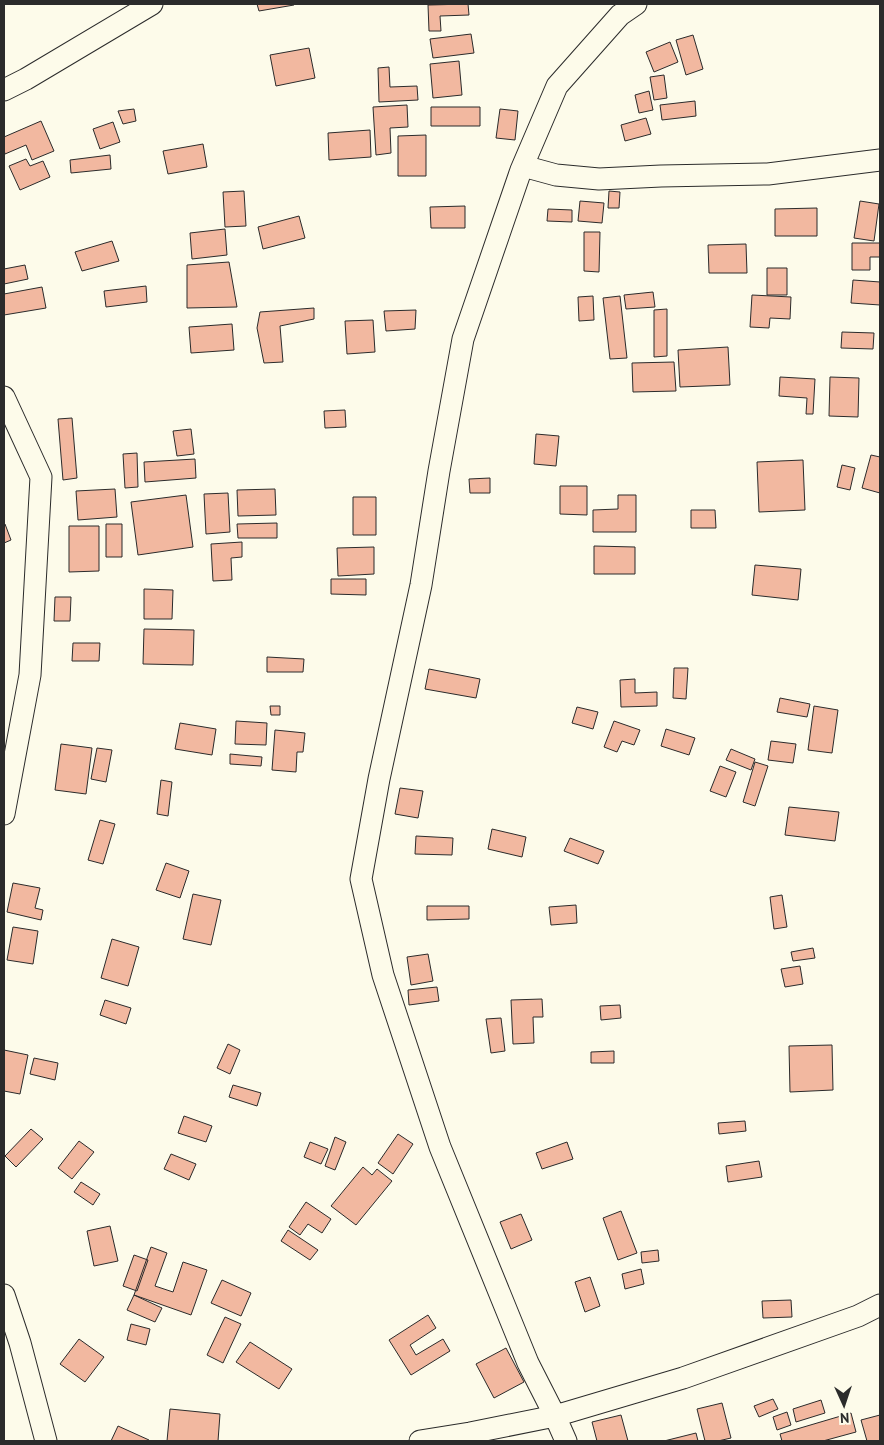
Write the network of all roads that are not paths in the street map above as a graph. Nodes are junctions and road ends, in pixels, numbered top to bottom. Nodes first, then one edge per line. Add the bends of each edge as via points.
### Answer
1 (152, 4) edge
2 (625, 7) edge
3 (4, 90) edge
4 (880, 160) edge
5 (523, 166) junction
6 (4, 397) edge
7 (4, 814) edge
8 (4, 1294) edge
9 (880, 1305) edge
10 (555, 1416) junction
11 (46, 1441) edge
12 (420, 1441) edge
13 (566, 1441) edge

1 - 3 street
2 - 5 street via 557,86
4 - 5 street via 768,174 599,179 556,175
5 - 10 street via 463,339 421,585 360,879 382,975 440,1147 528,1363
6 - 7 street via 41,477 30,675
8 - 11 street
9 - 10 street via 858,1316 683,1378
10 - 12 street
10 - 13 street

